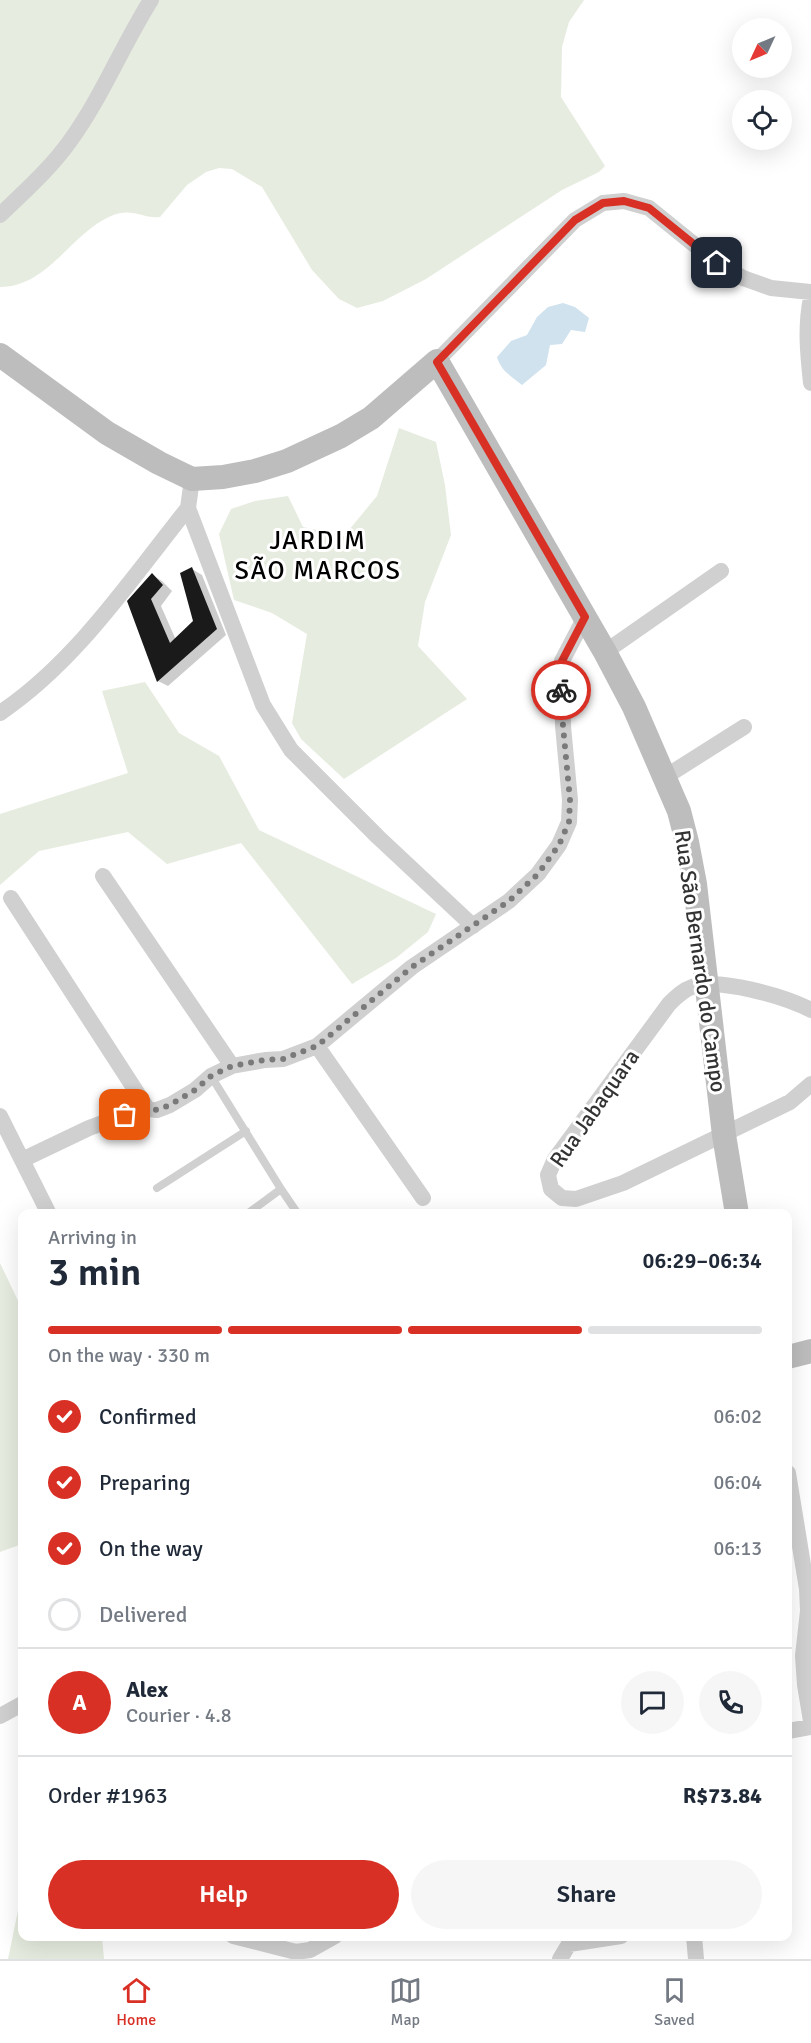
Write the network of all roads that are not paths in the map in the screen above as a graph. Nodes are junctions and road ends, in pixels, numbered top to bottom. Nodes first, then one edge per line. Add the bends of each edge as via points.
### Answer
1 (151, 0) edge
2 (0, 215) edge
3 (811, 292) edge
4 (811, 298) edge
5 (0, 355) edge
6 (437, 362) junction
7 (811, 383) edge
8 (192, 479) junction
9 (188, 508) junction
10 (721, 571) dead end
11 (585, 617) junction
12 (605, 652) junction
13 (0, 713) edge
14 (744, 727) dead end
15 (665, 777) junction
16 (103, 876) dead end
17 (11, 898) dead end
18 (473, 926) junction
19 (707, 984) junction
20 (811, 1010) edge
21 (317, 1046) junction
22 (232, 1066) junction
23 (211, 1076) junction
24 (811, 1084) edge
25 (147, 1108) junction
26 (0, 1116) edge
27 (246, 1131) junction
28 (724, 1135) junction
29 (22, 1160) junction
30 (157, 1188) dead end
31 (280, 1189) junction
32 (423, 1198) dead end
33 (46, 1209) edge
34 (254, 1209) edge
35 (294, 1209) edge
36 (736, 1209) edge
37 (811, 1351) edge
38 (792, 1356) edge
39 (792, 1497) edge
40 (18, 1706) edge
41 (0, 1716) edge
42 (811, 1721) edge
43 (811, 1727) edge
44 (792, 1730) edge
45 (253, 1941) edge
46 (326, 1941) edge
47 (568, 1941) edge
48 (694, 1941) edge
49 (560, 1959) edge
50 (696, 1959) edge

1 - 2 street via 69,142
3 - 6 street via 771,288 743,278 717,263 649,208 624,201 603,203 575,220
4 - 7 street via 807,314
5 - 8 street via 107,433
6 - 8 street via 371,418 341,436 255,471
6 - 11 street, Rua São Bernardo do Campo
8 - 9 street
9 - 13 street via 98,621 63,659
9 - 18 street via 263,705 291,750
10 - 12 street
11 - 12 street, Rua São Bernardo do Campo
11 - 18 street via 562,661 569,822 559,845 538,874
12 - 15 street, Rua São Bernardo do Campo
14 - 15 street
15 - 19 street, Rua São Bernardo do Campo via 687,842
16 - 22 street
17 - 25 street
18 - 21 street via 412,967
19 - 20 street, Rua Jabaquara via 740,987
19 - 28 street, Rua São Bernardo do Campo
19 - 28 street, Rua Jabaquara via 692,987 669,1004 555,1159 549,1182 556,1195 576,1199 624,1183
21 - 22 street via 283,1059
21 - 32 street
22 - 23 street
23 - 25 street via 170,1105 157,1110
23 - 27 lane
24 - 28 street, Rua Jabaquara via 790,1102
25 - 29 street via 89,1128
26 - 29 street
27 - 30 lane
27 - 31 lane
28 - 36 street, Rua São Bernardo do Campo
29 - 33 street
31 - 34 lane
31 - 35 lane
37 - 38 street
39 - 42 street via 807,1589 803,1656
40 - 41 street
43 - 44 street
45 - 46 street via 296,1952
47 - 49 street
48 - 50 street

